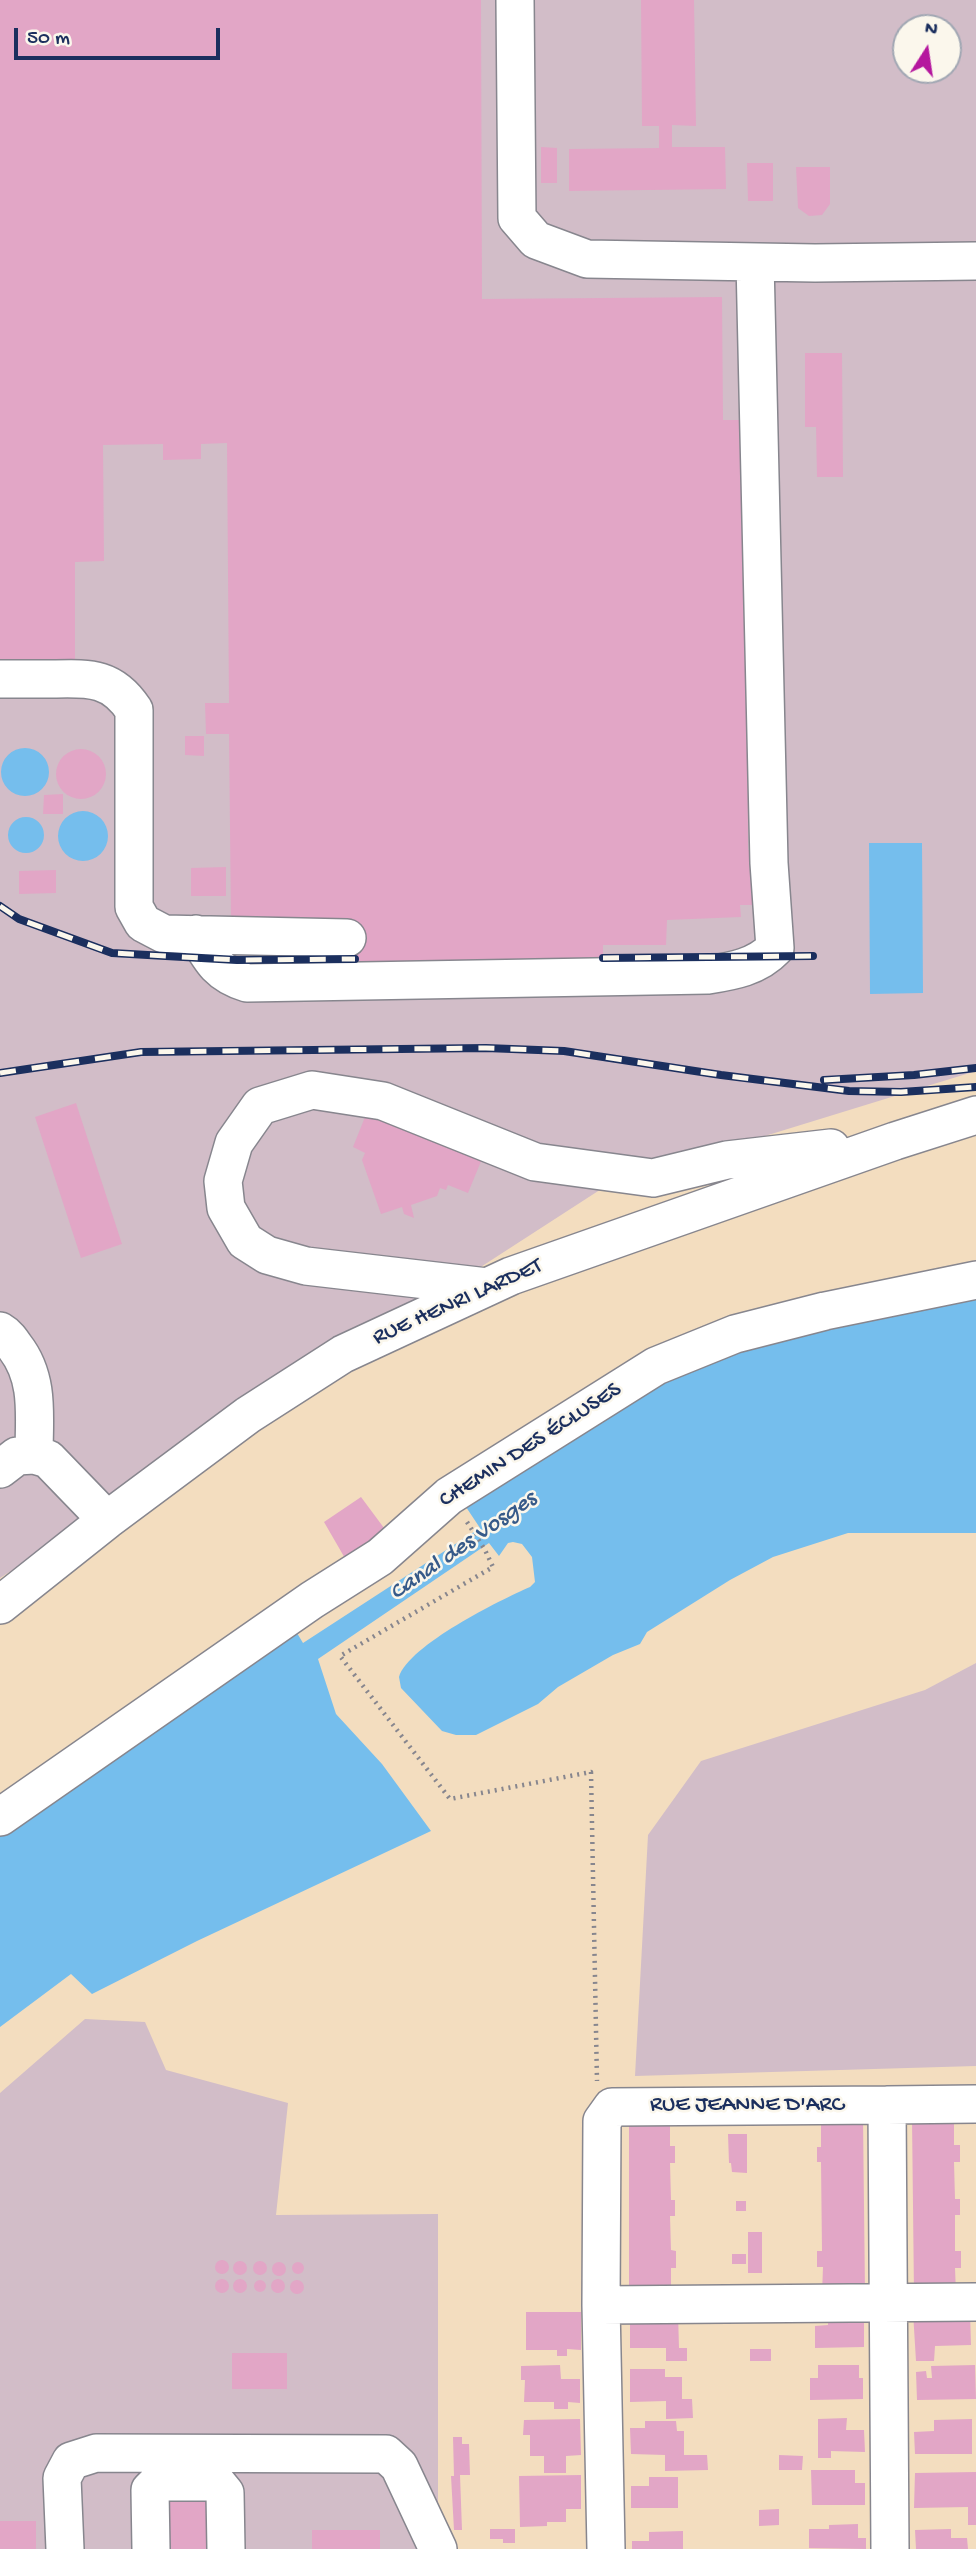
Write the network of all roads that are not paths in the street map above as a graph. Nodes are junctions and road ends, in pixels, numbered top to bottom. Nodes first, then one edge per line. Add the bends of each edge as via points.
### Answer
1 (515, 0) edge
2 (976, 261) edge
3 (755, 262) junction
4 (0, 679) edge
5 (196, 934) junction
6 (347, 938) dead end
7 (976, 1115) edge
8 (895, 1141) junction
9 (976, 1280) edge
10 (487, 1287) junction
11 (0, 1331) edge
12 (34, 1455) junction
13 (0, 1469) edge
14 (107, 1520) junction
15 (0, 1605) edge
16 (0, 1817) edge
17 (976, 2104) edge
18 (887, 2105) junction
19 (888, 2302) junction
20 (976, 2302) edge
21 (601, 2305) junction
22 (65, 2549) edge
23 (151, 2549) edge
24 (226, 2549) edge
25 (438, 2549) edge
26 (606, 2549) edge
27 (890, 2549) edge

1 - 3 street via 517,218 536,240 587,259
2 - 3 street
3 - 5 street via 769,863 775,948 768,957 741,970 708,975 247,983 229,978
4 - 5 street via 91,678 125,696 134,710 134,907 143,923 154,930
5 - 6 street
7 - 8 street, RUE HENRI LARDET
8 - 10 street, RUE HENRI LARDET
8 - 10 street via 727,1160 653,1178 535,1162 383,1101 313,1090 260,1106 234,1143 223,1181 226,1208 245,1241 267,1255 306,1266
9 - 16 street, CHEMIN DES ÉCLUSES via 735,1334 656,1366 449,1496 380,1558 312,1600
10 - 14 street, RUE HENRI LARDET via 343,1354 248,1415
11 - 12 street via 25,1360 33,1381
12 - 13 street via 17,1456
12 - 14 street via 48,1459
14 - 15 street, RUE HENRI LARDET
17 - 18 street, RUE JEANNE D'ARC
18 - 19 street
18 - 21 street, RUE JEANNE D'ARC via 612,2107 602,2121
19 - 20 street
19 - 21 street
19 - 27 street
21 - 26 street
22 - 25 street via 62,2478 71,2461 96,2453 123,2453 386,2454 399,2466
23 - 24 street via 150,2490 158,2482 216,2482 225,2493

